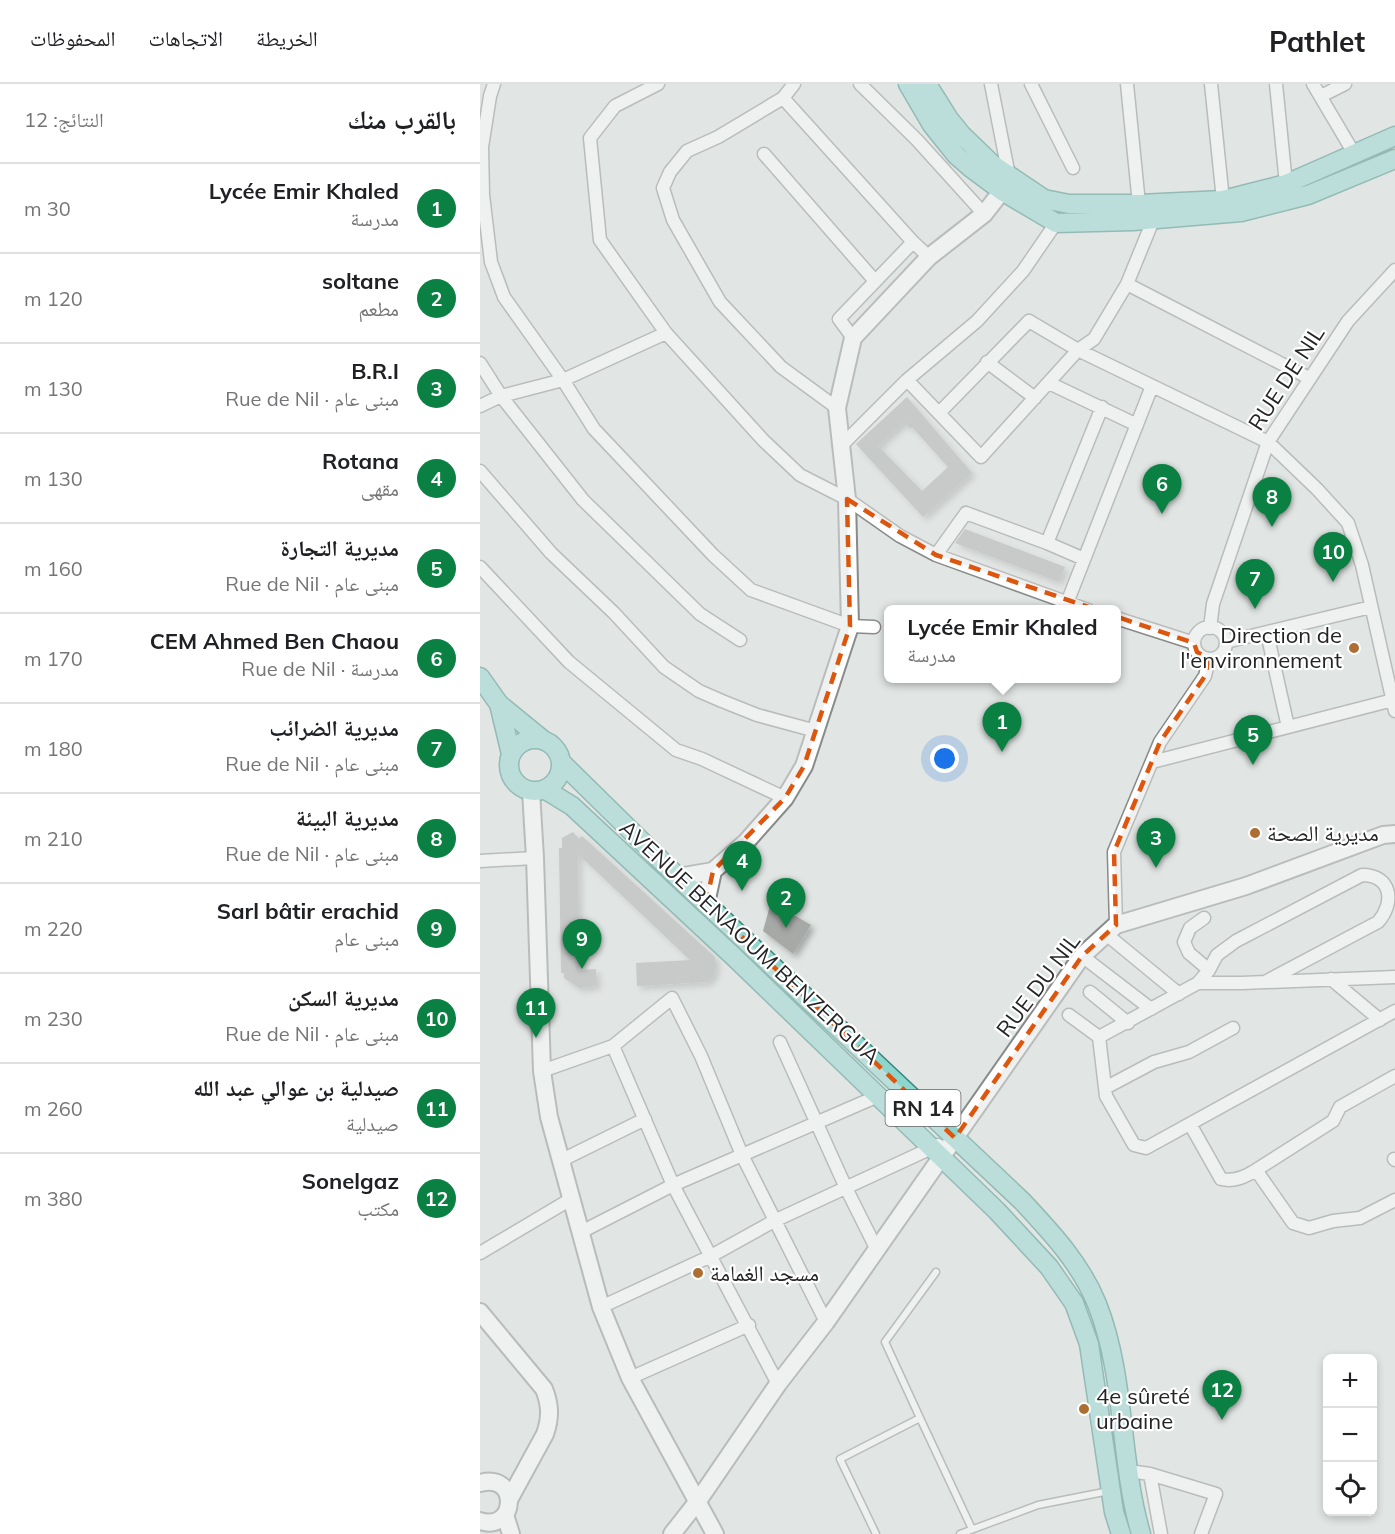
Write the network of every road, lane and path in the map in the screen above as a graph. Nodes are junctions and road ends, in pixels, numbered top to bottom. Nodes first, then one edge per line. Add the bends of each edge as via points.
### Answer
1 (494, 84) edge
2 (658, 84) edge
3 (794, 84) edge
4 (860, 84) edge
5 (908, 84) edge
6 (927, 84) edge
7 (1031, 84) edge
8 (1127, 84) edge
9 (1211, 84) edge
10 (1276, 84) edge
11 (1312, 84) edge
12 (1345, 84) edge
13 (995, 86) edge
14 (1321, 96) junction
15 (783, 98) junction
16 (1395, 136) edge
17 (764, 154) dead end
18 (1355, 155) junction
19 (1395, 159) edge
20 (1073, 168) dead end
21 (1005, 184) junction
22 (1286, 184) junction
23 (1223, 200) junction
24 (1139, 204) junction
25 (1156, 211) junction
26 (984, 214) junction
27 (1056, 223) junction
28 (912, 242) junction
29 (929, 257) junction
30 (1395, 270) edge
31 (875, 281) junction
32 (1127, 284) junction
33 (666, 333) junction
34 (853, 338) junction
35 (1078, 350) junction
36 (987, 362) junction
37 (480, 363) edge
38 (1309, 378) junction
39 (563, 380) junction
40 (907, 380) junction
41 (1049, 383) junction
42 (1152, 386) junction
43 (501, 396) junction
44 (1035, 398) junction
45 (480, 406) edge
46 (837, 408) junction
47 (1102, 408) junction
48 (939, 413) junction
49 (1137, 425) junction
50 (1268, 442) junction
51 (842, 445) junction
52 (480, 471) edge
53 (847, 499) junction
54 (1047, 543) junction
55 (936, 555) junction
56 (1084, 559) junction
57 (480, 567) edge
58 (1067, 603) junction
59 (1074, 605) edge
60 (1371, 607) junction
61 (1121, 620) edge
62 (850, 626) junction
63 (874, 627) dead end
64 (1210, 628) junction
65 (1267, 633) junction
66 (740, 640) dead end
67 (1226, 642) junction
68 (1194, 643) junction
69 (1209, 659) junction
70 (480, 677) edge
71 (499, 704) junction
72 (1394, 705) edge
73 (1288, 727) junction
74 (816, 731) junction
75 (543, 740) junction
76 (511, 754) junction
77 (1152, 762) junction
78 (562, 763) junction
79 (539, 790) junction
80 (785, 798) junction
81 (1395, 834) edge
82 (535, 858) junction
83 (480, 861) edge
84 (713, 871) junction
85 (678, 877) junction
86 (706, 903) junction
87 (1204, 918) dead end
88 (1111, 929) junction
89 (1082, 956) junction
90 (1209, 970) junction
91 (1395, 977) edge
92 (1331, 979) junction
93 (1265, 982) junction
94 (1197, 983) junction
95 (1090, 992) dead end
96 (1179, 994) junction
97 (1151, 1009) junction
98 (1395, 1011) edge
99 (1069, 1015) dead end
100 (1380, 1020) junction
101 (1128, 1023) junction
102 (1233, 1028) dead end
103 (1099, 1037) junction
104 (780, 1042) dead end
105 (614, 1046) junction
106 (542, 1071) junction
107 (1395, 1076) edge
108 (1105, 1088) junction
109 (878, 1096) junction
110 (645, 1119) junction
111 (817, 1123) junction
112 (1190, 1124) junction
113 (955, 1138) junction
114 (936, 1153) junction
115 (742, 1155) junction
116 (560, 1161) junction
117 (1256, 1170) junction
118 (673, 1185) junction
119 (846, 1188) junction
120 (571, 1199) junction
121 (1395, 1200) edge
122 (774, 1221) junction
123 (581, 1232) junction
124 (877, 1250) junction
125 (480, 1252) edge
126 (711, 1256) junction
127 (936, 1272) dead end
128 (601, 1307) junction
129 (480, 1312) edge
130 (826, 1323) junction
131 (749, 1325) junction
132 (630, 1378) junction
133 (778, 1384) junction
134 (920, 1418) junction
135 (1129, 1471) junction
136 (1150, 1474) junction
137 (480, 1483) edge
138 (1111, 1491) junction
139 (698, 1501) junction
140 (507, 1508) junction
141 (484, 1529) edge
142 (972, 1529) junction
143 (511, 1534) edge
144 (672, 1534) edge
145 (715, 1534) edge
146 (876, 1534) edge
147 (960, 1534) edge
148 (1121, 1534) edge
149 (1142, 1534) edge
150 (1161, 1534) edge
151 (1202, 1534) edge

1 - 39 street via 482,147 491,262 504,297
2 - 33 street via 615,106 590,138 600,240
3 - 15 street
4 - 26 street
5 - 21 main road via 943,141 970,168
6 - 21 main road via 943,111 992,164
7 - 20 street
8 - 24 street
9 - 23 street
10 - 22 street
11 - 14 street
12 - 14 street
13 - 21 street
14 - 18 street
15 - 28 street
15 - 46 street via 687,151 663,188 673,220 720,302 781,368
16 - 18 main road
17 - 31 street
18 - 22 main road
19 - 25 main road via 1308,195 1241,212
21 - 24 main road via 1069,204
21 - 26 street
21 - 27 main road
22 - 23 main road
23 - 25 main road
24 - 25 main road
25 - 27 main road
25 - 32 street
26 - 29 street
27 - 40 street via 1023,271 977,321
28 - 29 street
28 - 31 street
29 - 34 street
30 - 38 street, RUE DE NIL via 1348,321
31 - 34 street via 839,319
32 - 35 street via 1094,339
32 - 38 street
33 - 39 street
33 - 53 street via 800,475
34 - 46 street
35 - 36 street via 1029,321
35 - 41 street
35 - 42 street
36 - 44 street
36 - 48 street
37 - 43 street
38 - 50 street, RUE DE NIL
39 - 43 street
39 - 62 street via 594,429 751,590
40 - 48 street
40 - 51 street
41 - 44 street
41 - 47 street
42 - 49 street
42 - 50 street
43 - 45 street
43 - 66 street via 583,500 700,614
44 - 48 street via 981,457
46 - 51 street
47 - 49 street
47 - 54 street
49 - 56 street
50 - 60 street via 1348,523
50 - 64 street, RUE DE NIL via 1213,604
51 - 53 street
52 - 74 street via 551,553 664,666 699,691 722,701
53 - 55 street via 900,536
53 - 62 street
54 - 55 street via 966,513
54 - 56 street
55 - 58 street
56 - 58 street
57 - 80 street via 569,662 676,750
58 - 59 street
60 - 65 street
60 - 72 street
61 - 68 street
62 - 63 street
62 - 74 street
64 - 67 street via 1222,633
64 - 68 street via 1198,633
65 - 67 street
65 - 73 street
67 - 69 street via 1220,656
68 - 69 street via 1197,652
69 - 77 street via 1205,676 1160,742
70 - 71 main road
71 - 75 main road
71 - 76 main road
72 - 73 street
73 - 77 street
74 - 80 street via 804,766
75 - 76 main road via 524,741
75 - 78 main road via 556,748
76 - 79 main road via 510,773 514,782 522,788
77 - 88 street via 1114,852
78 - 79 main road via 556,782
78 - 85 main road, AVENUE BENAOUM BENZERGUA / RN 14
79 - 82 street
79 - 109 main road, AVENUE BENAOUM BENZERGUA / RN 14 via 572,806
80 - 84 street via 746,842
81 - 88 street, RUE DU NIL
82 - 83 street
82 - 106 street
84 - 85 street
84 - 86 street
85 - 86 main road, AVENUE BENAOUM BENZERGUA / RN 14
86 - 113 main road, AVENUE BENAOUM BENZERGUA / RN 14
87 - 90 street via 1190,928 1184,942 1189,953
88 - 89 street, RUE DU NIL
88 - 96 street
89 - 97 street
89 - 113 street, RUE DU NIL
90 - 93 street via 1217,955 1236,942 1362,875 1372,875 1384,882 1392,904 1388,914
90 - 94 street
91 - 92 street
92 - 93 street
92 - 100 street
93 - 94 street
94 - 96 street
95 - 101 street
96 - 97 street
97 - 101 street
98 - 100 street
99 - 103 street
100 - 112 street
101 - 103 street
102 - 108 street via 1189,1052 1154,1062
103 - 108 street
104 - 111 street
105 - 106 street
105 - 110 street
105 - 115 street via 672,998
106 - 116 street
107 - 117 street via 1340,1107 1333,1121
108 - 112 street via 1134,1145 1146,1148
109 - 111 street
109 - 114 main road, AVENUE BENAOUM BENZERGUA / RN 14
110 - 116 street
110 - 118 street
111 - 115 street
111 - 119 street
112 - 117 street via 1221,1179 1230,1181
113 - 114 street, RUE DU NIL
113 - 135 main road, AVENUE BENAOUM BENZERGUA / RN 14 via 1061,1243 1083,1276 1105,1327
114 - 119 street
114 - 124 street, RUE DU NIL
114 - 138 main road, AVENUE BENAOUM BENZERGUA / RN 14 via 1049,1267 1074,1303 1089,1344
115 - 118 street
115 - 122 street
116 - 120 street
117 - 121 street via 1293,1223 1309,1228 1360,1218
118 - 123 street
118 - 126 street
119 - 122 street
119 - 124 street
120 - 123 street
120 - 125 street
122 - 126 street
122 - 130 street
123 - 128 street
124 - 130 street, RUE DU NIL
126 - 128 street
126 - 131 street
127 - 134 lane via 885,1342
128 - 132 street
129 - 140 street via 544,1389 548,1399 546,1434
130 - 133 street, RUE DU NIL
131 - 132 street
131 - 133 street
132 - 139 street
133 - 139 street, RUE DU NIL
134 - 142 lane
134 - 146 lane via 840,1459
135 - 136 street
135 - 149 main road, AVENUE BENAOUM BENZERGUA / RN 14
136 - 150 street
136 - 151 street via 1216,1494
137 - 140 street via 499,1484 508,1493
138 - 142 lane via 1038,1505
138 - 148 main road, AVENUE BENAOUM BENZERGUA / RN 14
139 - 144 street, RUE DU NIL
139 - 145 street
140 - 141 street
140 - 143 street
142 - 147 lane

